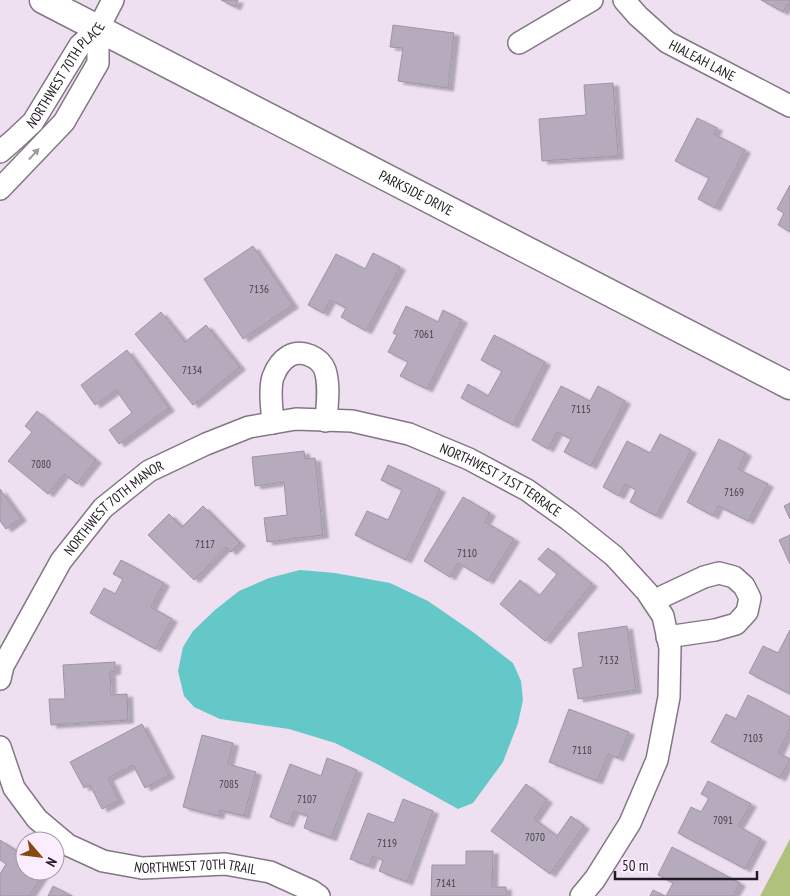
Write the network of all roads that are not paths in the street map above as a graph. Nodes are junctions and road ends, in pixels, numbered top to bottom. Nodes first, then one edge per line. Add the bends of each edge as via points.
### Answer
1 (42, 0) edge
2 (114, 0) edge
3 (592, 0) edge
4 (624, 0) edge
5 (98, 29) junction
6 (519, 43) dead end
7 (790, 106) edge
8 (0, 152) edge
9 (0, 190) edge
10 (790, 386) edge
11 (296, 419) joint
12 (326, 420) junction
13 (273, 423) junction
14 (658, 609) junction
15 (667, 637) junction
16 (0, 679) edge
17 (0, 747) edge
18 (319, 896) edge
19 (581, 896) edge

1 - 5 street, PARKSIDE DRIVE
2 - 5 street
3 - 6 street
4 - 7 street, HIALEAH LANE via 667,42
5 - 8 street, NORTHWEST 70TH PLACE via 80,45 33,122
9 -> 5 street, NORTHWEST 70TH PLACE via 64,122 98,62
5 - 10 street, PARKSIDE DRIVE
11 - 12 street, NORTHWEST 71ST TERRACE
11 - 13 street, NORTHWEST 70TH MANOR
12 - 13 street via 324,369 318,360 300,353 290,355 280,363 273,378
12 - 14 street, NORTHWEST 71ST TERRACE via 352,421 408,434 469,459 527,490 614,556
13 - 16 street, NORTHWEST 70TH MANOR via 240,430 149,471 103,508 61,561 3,666
14 - 15 street
14 - 15 street via 704,577 719,573 734,576 750,598 747,612 736,624
15 - 19 street via 670,697 657,760 630,823
17 - 18 street, NORTHWEST 70TH TRAIL via 14,788 37,819 68,845 103,861 142,868 225,864 270,872

